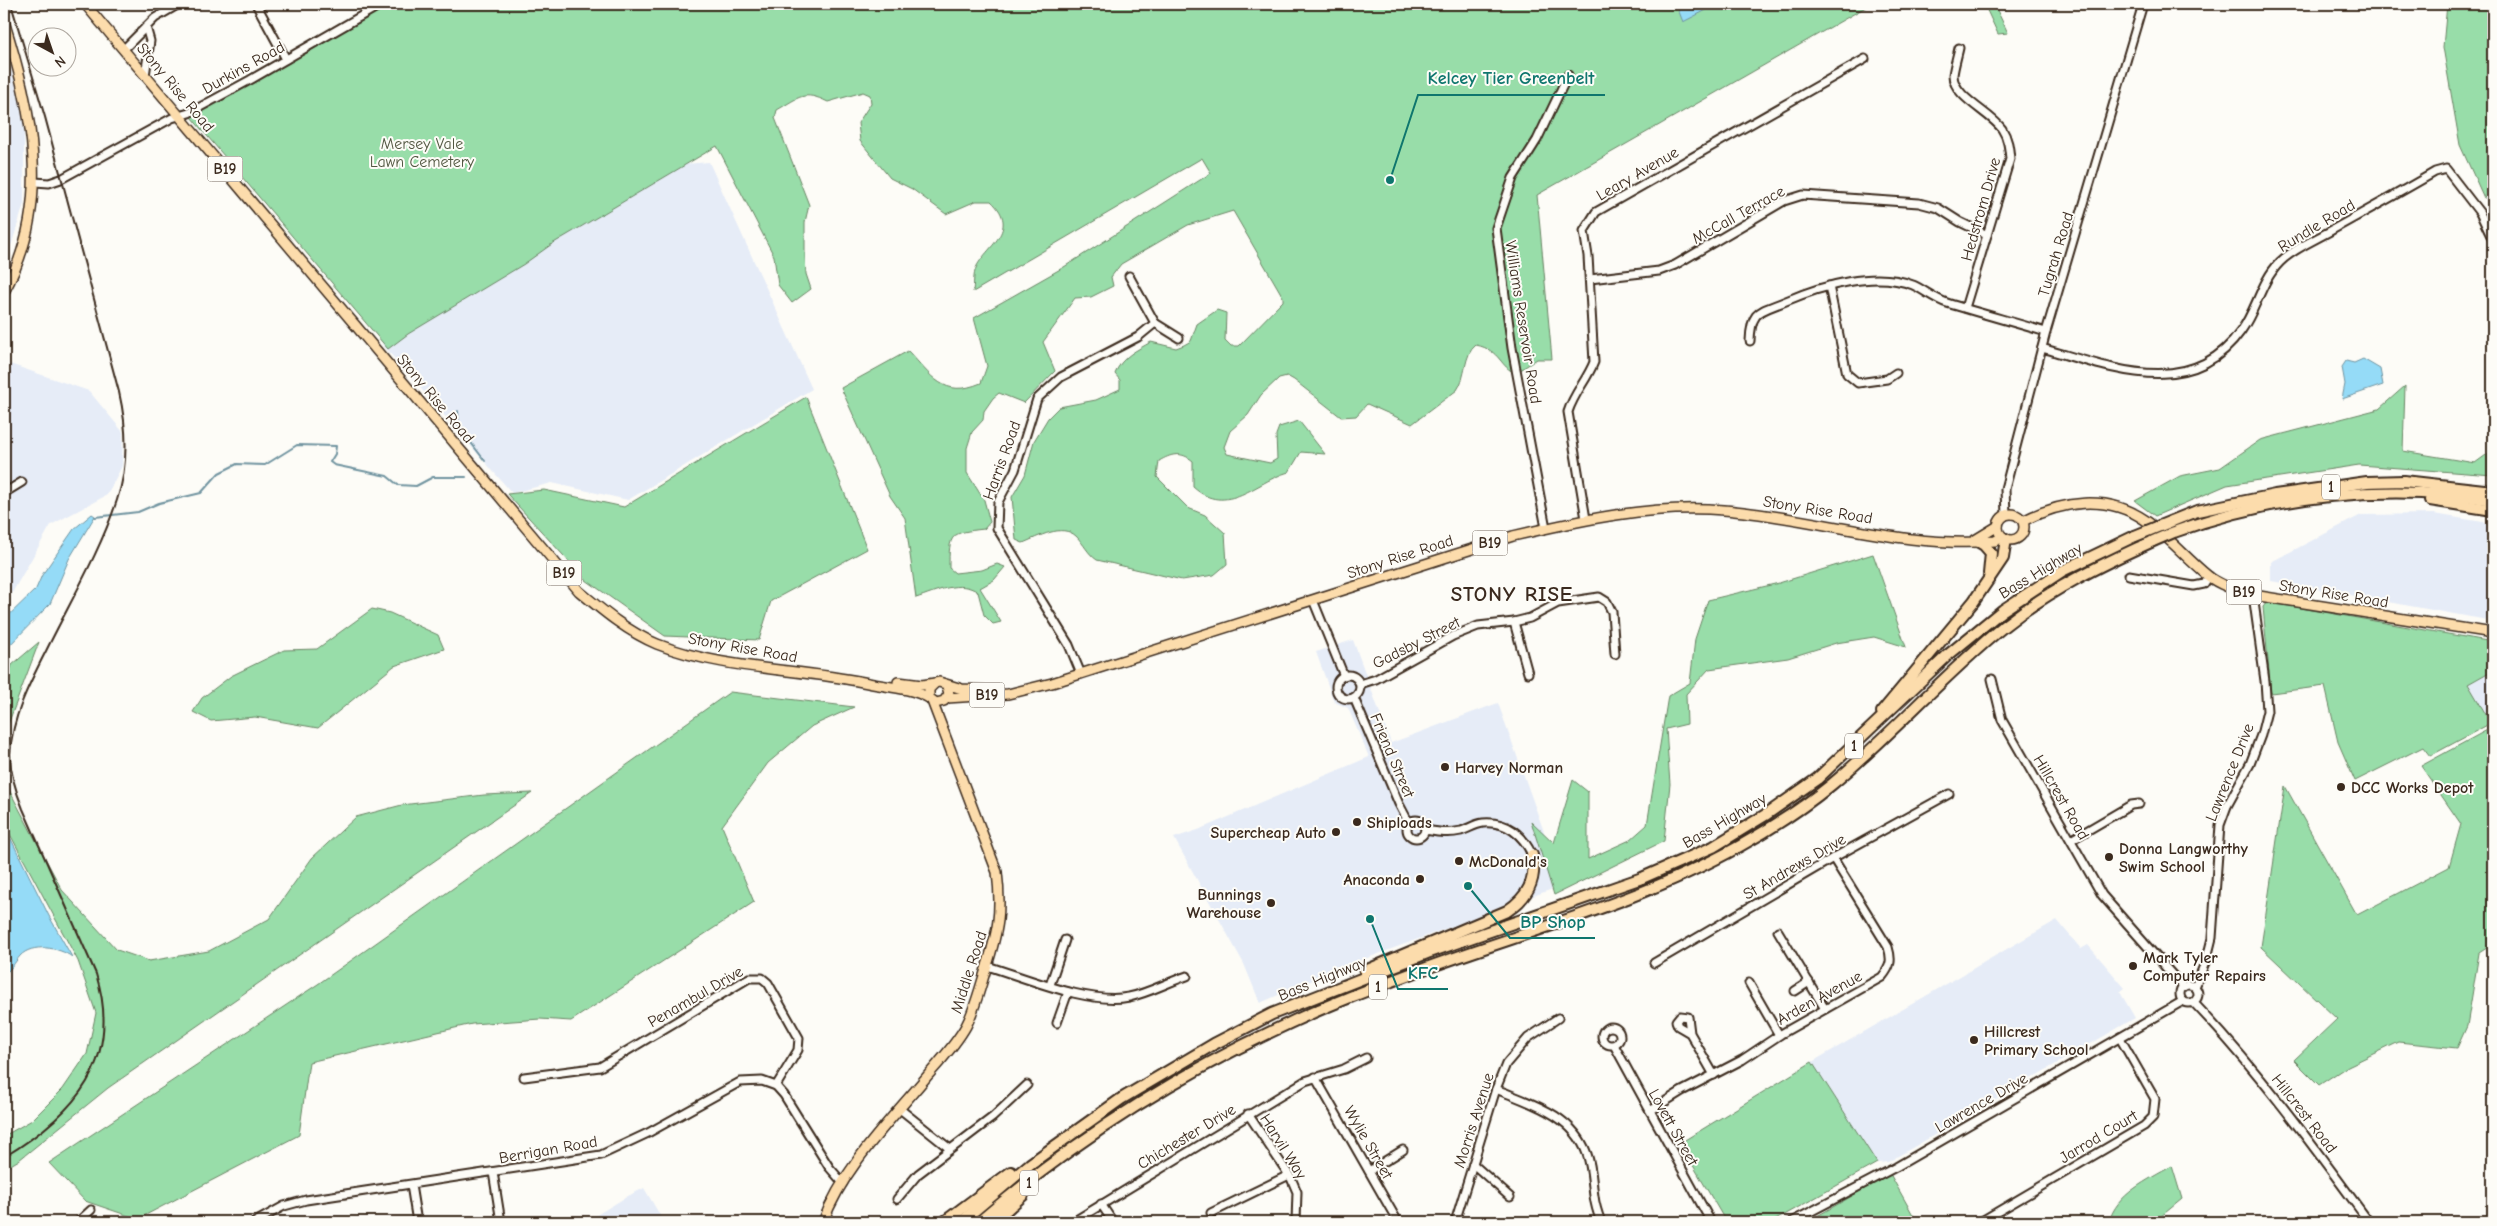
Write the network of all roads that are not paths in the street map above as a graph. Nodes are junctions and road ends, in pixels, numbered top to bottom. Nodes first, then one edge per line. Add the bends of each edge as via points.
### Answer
1 (86, 4) edge
2 (179, 4) edge
3 (256, 4) edge
4 (382, 4) edge
5 (2143, 4) edge
6 (4, 20) edge
7 (146, 27) junction
8 (1959, 48) dead end
9 (124, 49) junction
10 (286, 59) junction
11 (1865, 59) dead end
12 (1568, 75) dead end
13 (145, 76) junction
14 (180, 114) junction
15 (35, 182) junction
16 (1987, 235) junction
17 (2493, 240) edge
18 (1129, 276) dead end
19 (1590, 279) junction
20 (1829, 286) junction
21 (4, 292) edge
22 (1965, 308) junction
23 (1156, 323) junction
24 (2046, 332) junction
25 (1179, 338) dead end
26 (1750, 341) dead end
27 (2042, 348) junction
28 (1896, 373) dead end
29 (22, 482) dead end
30 (2493, 491) edge
31 (4, 492) edge
32 (2348, 494) junction
33 (2493, 500) edge
34 (2493, 510) edge
35 (2006, 515) junction
36 (1586, 519) junction
37 (2023, 522) junction
38 (1998, 526) junction
39 (1546, 528) junction
40 (2004, 538) junction
41 (1974, 542) junction
42 (2130, 575) dead end
43 (2209, 576) junction
44 (1989, 578) junction
45 (2253, 595) junction
46 (1312, 600) junction
47 (1514, 622) junction
48 (2493, 633) edge
49 (1614, 654) dead end
50 (1528, 673) dead end
51 (1081, 674) junction
52 (1344, 676) junction
53 (846, 678) junction
54 (1992, 679) dead end
55 (935, 682) junction
56 (1360, 684) junction
57 (947, 686) junction
58 (1027, 689) junction
59 (1354, 698) junction
60 (931, 699) junction
61 (946, 700) junction
62 (942, 725) junction
63 (1834, 764) junction
64 (1949, 794) dead end
65 (2139, 804) dead end
66 (1410, 823) junction
67 (1426, 830) junction
68 (2071, 840) junction
69 (1532, 854) joint
70 (1833, 858) junction
71 (1778, 931) dead end
72 (1065, 940) dead end
73 (1654, 963) dead end
74 (987, 966) junction
75 (1187, 976) dead end
76 (1809, 982) junction
77 (1749, 983) dead end
78 (1050, 985) junction
79 (2183, 987) junction
80 (2195, 987) junction
81 (1327, 991) junction
82 (1795, 991) dead end
83 (1068, 992) junction
84 (2182, 1001) junction
85 (2194, 1003) junction
86 (1825, 1009) junction
87 (1558, 1018) dead end
88 (1057, 1023) dead end
89 (1690, 1033) dead end
90 (1778, 1035) junction
91 (2120, 1038) junction
92 (1614, 1044) dead end
93 (1366, 1058) dead end
94 (1714, 1075) junction
95 (524, 1077) dead end
96 (1315, 1077) junction
97 (1027, 1085) dead end
98 (776, 1086) junction
99 (1496, 1089) junction
100 (1121, 1099) junction
101 (900, 1109) junction
102 (1650, 1111) junction
103 (1248, 1114) junction
104 (1080, 1144) junction
105 (950, 1149) junction
106 (1403, 1150) dead end
107 (1473, 1164) junction
108 (1369, 1170) junction
109 (493, 1172) junction
110 (1289, 1175) junction
111 (843, 1183) junction
112 (411, 1185) junction
113 (1510, 1197) dead end
114 (898, 1200) dead end
115 (1101, 1204) junction
116 (91, 1210) dead end
117 (1211, 1213) dead end
118 (78, 1222) edge
119 (255, 1222) edge
120 (417, 1222) edge
121 (500, 1222) edge
122 (824, 1222) edge
123 (944, 1222) edge
124 (961, 1222) edge
125 (979, 1222) edge
126 (993, 1222) edge
127 (1073, 1222) edge
128 (1112, 1222) edge
129 (1296, 1222) edge
130 (1398, 1222) edge
131 (1455, 1222) edge
132 (1601, 1222) edge
133 (1711, 1222) edge
134 (1791, 1222) edge
135 (1980, 1222) edge
136 (2369, 1222) edge

1 - 9 main road, Stony Rise Road / B19
2 - 7 street
3 - 10 street
4 - 10 street, Durkins Road
5 - 24 street, Tugrah Road
6 - 15 main road via 29,112
7 - 9 street
7 - 13 street via 150,41
8 - 16 street, Hedstrom Drive via 1953,77 1959,91 1989,114 2008,142 2010,158
9 - 13 main road, Stony Rise Road / B19
10 - 14 street, Durkins Road
11 - 19 street, Leary Avenue via 1596,212 1584,231
12 - 39 street, Williams Reservoir Road via 1537,140 1513,178 1496,228 1512,348
13 - 14 main road, Stony Rise Road / B19
14 - 15 street, Durkins Road via 61,179 49,183
14 - 53 main road, Stony Rise Road / B19 via 579,591 626,628 656,644 691,656
15 - 21 main road via 28,229 14,273
16 - 19 street, McCall Terrace via 1938,208 1919,203 1803,195 1784,201 1675,265
16 - 22 street, Hedstrom Drive
17 - 27 street, Rundle Road via 2480,213 2446,169 2435,172 2291,253 2268,276 2241,332 2218,354 2192,368 2165,375 2135,374
18 - 23 street
19 - 36 street, Leary Avenue via 1594,362 1568,412
20 - 22 street via 1877,279 1898,281
20 - 26 street via 1755,316 1751,323
20 - 28 street via 1847,374 1858,383 1887,379
22 - 24 street
23 - 25 street
23 - 51 street, Harris Road via 1138,338 1061,377 1038,399 1015,470 998,502 997,528 1069,645
24 - 27 street, Tugrah Road
27 - 35 street, Tugrah Road via 2005,488
29 - 31 street
30 - 63 highway, Bass Highway / 1, bridge via 2404,481 2368,482 2276,495 2197,512 2135,536 2062,571 2003,610 1948,656
32 - 33 highway, Bass Highway / 1 via 2414,493
32 - 34 highway via 2435,501
32 - 104 highway, Bass Highway / 1, bridge via 2292,500 2214,518 2153,541 2067,583 2006,624 1941,680 1831,785 1737,848 1628,898 1415,973 1286,1025 1192,1074
35 - 37 main road via 2017,515
35 - 38 main road, B19
36 - 39 main road, Stony Rise Road / B19
36 - 41 main road, Stony Rise Road / B19 via 1672,509 1723,510 1942,543
37 - 40 main road, B19 via 2020,537 2013,540
37 - 43 main road, Stony Rise Road / B19 via 2075,503 2112,505 2146,520
38 - 40 main road
38 - 41 main road, Stony Rise Road / B19
39 - 46 main road, Stony Rise Road / B19
40 - 41 main road, Stony Rise Road / B19
40 - 44 highway via 2005,554
41 - 44 highway via 1984,544 1991,553
42 - 43 street via 2194,586 2204,584
43 - 45 main road, Stony Rise Road / B19 via 2232,589
44 - 63 highway via 1974,601 1869,728
45 - 48 main road, Stony Rise Road / B19
45 - 80 street, Lawrence Drive via 2267,711 2250,764 2220,825 2212,938
46 - 51 main road, Stony Rise Road / B19
46 - 52 street
47 - 49 street, Gadsby Street via 1530,618 1558,603 1599,597 1607,602 1612,612
47 - 50 street
47 - 56 street, Gadsby Street via 1478,626 1453,636 1376,679
51 - 58 main road, Stony Rise Road / B19
52 - 56 street via 1355,678
52 - 59 street via 1338,680 1337,692 1346,699
53 - 55 main road, Stony Rise Road / B19 via 922,685
53 - 60 main road, Stony Rise Road / B19 via 904,689
54 - 68 street, Hillcrest Road via 2002,720
55 - 57 main road, B19
55 - 60 main road via 928,689
56 - 59 street
57 - 58 main road, Stony Rise Road / B19
57 - 61 main road, B19
58 - 61 main road, Stony Rise Road / B19
59 - 66 street, Friend Street
60 - 61 main road, B19
60 - 62 main road, Middle Road
61 - 62 main road, Middle Road
62 - 74 main road, Middle Road via 997,872 1000,924
63 - 81 highway, Bass Highway / 1 via 1767,814 1713,847 1676,864
64 - 70 street, St Andrews Drive
65 - 68 street via 2131,804
66 - 67 street via 1415,820 1422,822
66 - 67 street via 1407,832 1412,837 1421,837
67 - 69 street via 1452,832 1495,823 1508,826 1518,834
68 - 79 street, Hillcrest Road via 2102,895
69 - 81 highway via 1532,882 1516,905 1380,963
70 - 73 street, St Andrews Drive
70 - 86 street, Arden Avenue via 1888,947 1892,959 1882,977
71 - 76 street
72 - 78 street
74 - 78 street
74 - 101 main road, Middle Road via 966,1025
75 - 83 street via 1121,998
76 - 82 street
76 - 86 street
77 - 90 street
78 - 83 street
79 - 80 street
79 - 84 street
80 - 85 street via 2199,996
81 - 100 highway, Bass Highway / 1 via 1272,1014 1214,1044
83 - 88 street
84 - 85 street
84 - 91 street, Lawrence Drive
85 - 136 street, Hillcrest Road via 2265,1085
86 - 90 street, Arden Avenue
87 - 99 street, Morris Avenue via 1528,1038 1506,1064
89 - 94 street
90 - 94 street, Arden Avenue
91 - 134 street, Lawrence Drive via 1896,1167
91 - 135 street, Jarrod Court via 2155,1098 2153,1117 2144,1126
92 - 102 street, Lovett Street
93 - 96 street, Chichester Drive via 1344,1069
94 - 102 street, Arden Avenue
95 - 98 street, Penambul Drive via 600,1067 749,978 756,977 768,983 799,1038 798,1050
96 - 103 street, Chichester Drive
96 - 108 street, Wylie Street
97 - 105 street via 993,1117
98 - 109 street, Berrigan Road via 762,1081 740,1082 648,1133 600,1155
98 - 111 street via 828,1167
99 - 107 street, Morris Avenue
99 - 132 street via 1564,1121 1578,1137 1587,1154
100 - 123 highway via 1041,1149
100 - 124 highway, Bass Highway / 1 via 1030,1164
101 - 105 street
101 - 111 main road, Middle Road
102 - 133 street, Lovett Street
103 - 110 street, Harvil Way
103 - 115 street, Chichester Drive
104 - 125 highway, Bass Highway / 1
104 - 126 highway
105 - 114 street via 918,1174
106 - 108 street
107 - 113 street
107 - 131 street, Morris Avenue
108 - 130 street, Wylie Street
109 - 112 street, Berrigan Road
109 - 121 street
110 - 117 street
110 - 129 street, Harvil Way via 1297,1192
111 - 122 main road, Middle Road
112 - 119 street, Berrigan Road via 306,1200 284,1206
112 - 120 street
115 - 127 street, Chichester Drive
115 - 128 street
116 - 118 street

